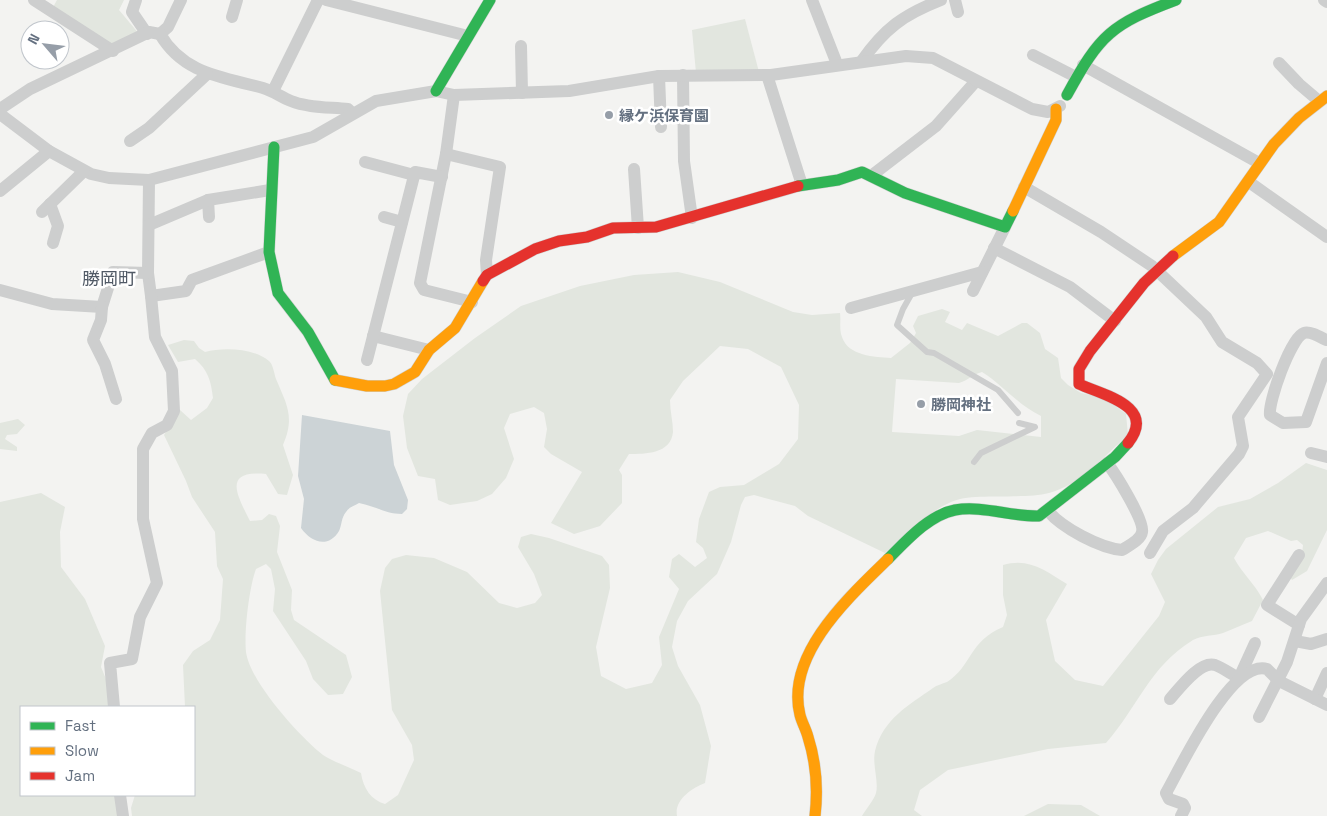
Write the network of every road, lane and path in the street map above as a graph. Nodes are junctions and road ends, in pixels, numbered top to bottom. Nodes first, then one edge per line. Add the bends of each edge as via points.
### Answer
1 (34, 0) edge
2 (136, 0) edge
3 (181, 0) edge
4 (236, 0) edge
5 (318, 0) edge
6 (326, 0) edge
7 (490, 0) edge
8 (812, 0) edge
9 (941, 0) edge
10 (1176, 0) edge
11 (52, 5) edge
12 (232, 17) dead end
13 (147, 34) junction
14 (160, 34) junction
15 (468, 36) junction
16 (521, 46) dead end
17 (113, 51) junction
18 (1033, 55) dead end
19 (861, 62) junction
20 (1279, 63) dead end
21 (837, 64) junction
22 (1083, 65) junction
23 (207, 74) junction
24 (683, 75) junction
25 (768, 75) junction
26 (659, 76) junction
27 (1076, 77) junction
28 (976, 81) junction
29 (272, 91) junction
30 (436, 91) junction
31 (522, 93) junction
32 (454, 95) junction
33 (1067, 95) joint
34 (1323, 98) edge
35 (0, 109) edge
36 (1056, 109) junction
37 (352, 113) junction
38 (0, 114) edge
39 (661, 127) dead end
40 (130, 141) dead end
41 (274, 147) junction
42 (49, 151) junction
43 (446, 154) junction
44 (365, 162) dead end
45 (1258, 163) junction
46 (634, 169) dead end
47 (84, 171) junction
48 (414, 175) junction
49 (871, 176) junction
50 (442, 177) junction
51 (149, 180) junction
52 (1249, 182) junction
53 (802, 185) junction
54 (1024, 187) junction
55 (270, 190) junction
56 (0, 191) edge
57 (208, 200) junction
58 (209, 217) dead end
59 (384, 217) dead end
60 (692, 218) junction
61 (402, 222) junction
62 (149, 225) junction
63 (1005, 227) junction
64 (638, 228) junction
65 (1327, 237) edge
66 (53, 243) dead end
67 (994, 248) junction
68 (269, 252) junction
69 (1155, 271) junction
70 (982, 272) junction
71 (148, 273) junction
72 (487, 275) junction
73 (0, 290) edge
74 (915, 291) junction
75 (973, 291) dead end
76 (151, 296) junction
77 (472, 302) junction
78 (102, 307) junction
79 (851, 308) dead end
80 (1114, 320) junction
81 (373, 336) junction
82 (1327, 339) edge
83 (429, 350) junction
84 (367, 360) dead end
85 (1327, 363) edge
86 (116, 399) dead end
87 (1018, 414) dead end
88 (1019, 423) dead end
89 (1311, 453) dead end
90 (1327, 457) edge
91 (974, 462) dead end
92 (1107, 463) junction
93 (1048, 511) junction
94 (1132, 544) junction
95 (1299, 555) dead end
96 (1327, 583) edge
97 (1299, 625) junction
98 (1327, 640) edge
99 (1295, 641) junction
100 (1255, 644) dead end
101 (1327, 673) edge
102 (1239, 678) junction
103 (1279, 681) junction
104 (1170, 700) dead end
105 (1321, 702) edge
106 (114, 706) edge
107 (1259, 717) dead end
108 (120, 796) edge
109 (123, 816) edge
110 (815, 816) edge
111 (1181, 816) edge

1 - 11 street
2 - 13 street via 132,12
3 - 14 street via 168,27
4 - 12 street
5 - 29 street
6 - 15 street
7 - 15 street
8 - 21 street
9 - 19 street via 909,13 877,41
10 - 22 street via 1142,12 1116,26 1095,46
11 - 17 street
13 - 14 street
13 - 17 street
14 - 23 street via 186,63
15 - 30 street
16 - 31 street
17 - 35 street via 30,89
18 - 27 street
19 - 21 street
19 - 28 street via 926,56
20 - 34 street via 1299,84
21 - 25 street
22 - 27 street
22 - 45 street
23 - 29 street
23 - 40 street via 149,128
24 - 25 street
24 - 26 street
24 - 60 street via 684,161
25 - 53 street
26 - 31 street via 569,91
26 - 39 street
27 - 33 street
28 - 36 street via 1040,112
28 - 49 street via 936,126
29 - 37 street via 292,102 348,108
30 - 32 street
30 - 37 street via 376,101
31 - 32 street
32 - 43 street
33 - 36 street
34 - 45 street via 1298,119
36 - 54 street via 1056,120
37 - 41 street via 313,137
38 - 42 street
41 - 51 street
41 - 55 street
42 - 47 street
42 - 56 street
43 - 50 street
43 - 72 street via 500,167 486,260
44 - 48 street
45 - 52 street
46 - 64 street
47 - 51 street via 109,178
47 - 66 street via 46,208 58,226
48 - 50 street via 415,172
48 - 61 street
49 - 53 street via 862,172 838,180
49 - 63 street via 905,193
50 - 77 street via 420,283 424,290
51 - 62 street
52 - 65 street
52 - 69 street via 1218,222
53 - 60 street
54 - 63 street
54 - 69 street via 1101,232
55 - 57 street
55 - 68 street
57 - 58 street
57 - 62 street
59 - 61 street
60 - 64 street
61 - 81 street
62 - 71 street
63 - 67 street
64 - 72 street via 613,228 587,237 559,241 535,249
67 - 70 street
67 - 80 street via 1070,287
68 - 76 street via 192,280 186,290
68 - 83 street via 278,293 308,332 337,382 368,386 394,384 415,372
69 - 80 street via 1135,291
69 - 94 street via 1206,317 1222,342 1256,363 1267,374 1238,417 1243,446 1239,454 1194,508 1163,531 1152,555
70 - 74 street
70 - 75 street
71 - 76 street
71 - 78 street via 113,272
72 - 77 street
73 - 78 street via 52,304
74 - 79 street
74 - 87 lane via 907,299 897,325 927,352 998,390
76 - 106 street via 155,337 172,371 174,410 167,425 152,433 143,449 143,518 157,583 140,617 132,659 110,663
77 - 83 street via 455,328
78 - 86 street via 93,340
80 - 92 street via 1085,358 1077,380 1084,387 1116,399 1137,420 1135,435
81 - 83 street
81 - 84 street
82 - 85 street via 1302,333 1292,344 1270,415 1283,422 1306,422
88 - 91 lane via 1035,427 981,453
89 - 90 street
92 - 93 street
92 - 94 street via 1122,484 1141,524 1142,532
93 - 94 street via 1055,520 1106,548 1122,550
93 - 110 street via 1032,516 975,510 954,510 942,514 890,557 817,638 802,673 798,699 815,765
95 - 97 street via 1267,605
96 - 97 street
97 - 99 street
98 - 99 street via 1311,644
99 - 103 street
100 - 102 street
101 - 105 street
102 - 103 street via 1262,668
102 - 104 street via 1213,664 1206,665 1195,671
102 - 111 street via 1200,731 1166,793 1169,799 1183,804
103 - 105 street
103 - 107 street
108 - 109 street

